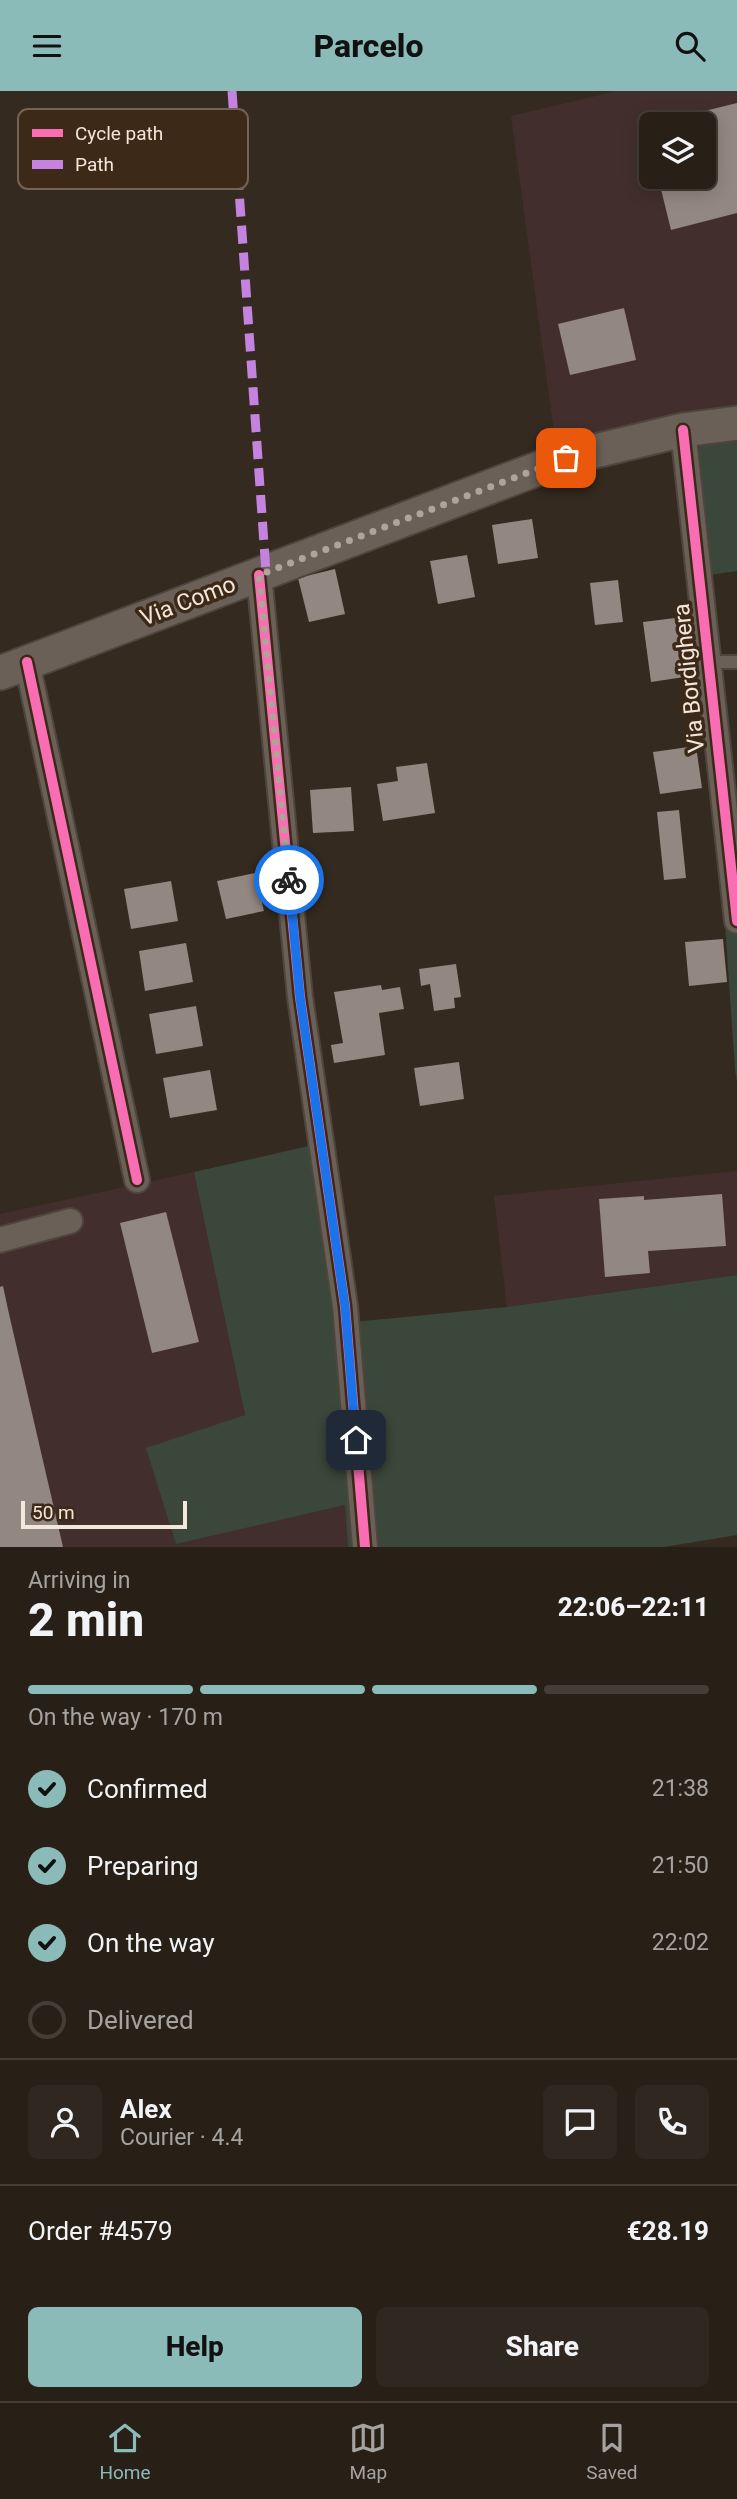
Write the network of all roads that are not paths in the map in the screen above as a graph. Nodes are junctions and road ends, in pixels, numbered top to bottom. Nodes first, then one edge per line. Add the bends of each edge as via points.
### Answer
1 (737, 423) edge
2 (684, 430) junction
3 (259, 575) junction
4 (709, 662) junction
5 (737, 662) edge
6 (14, 667) edge
7 (737, 921) edge
8 (137, 1180) dead end
9 (70, 1221) dead end
10 (0, 1240) edge
11 (366, 1547) edge

1 - 2 main road, Via Como
2 - 3 main road, Via Como via 566,458
2 - 4 street, Via Bordighera
3 - 6 main road, Via Como
3 - 11 street via 300,997 345,1306
4 - 5 lane
4 - 7 street, Via Bordighera
6 - 8 street
9 - 10 street

